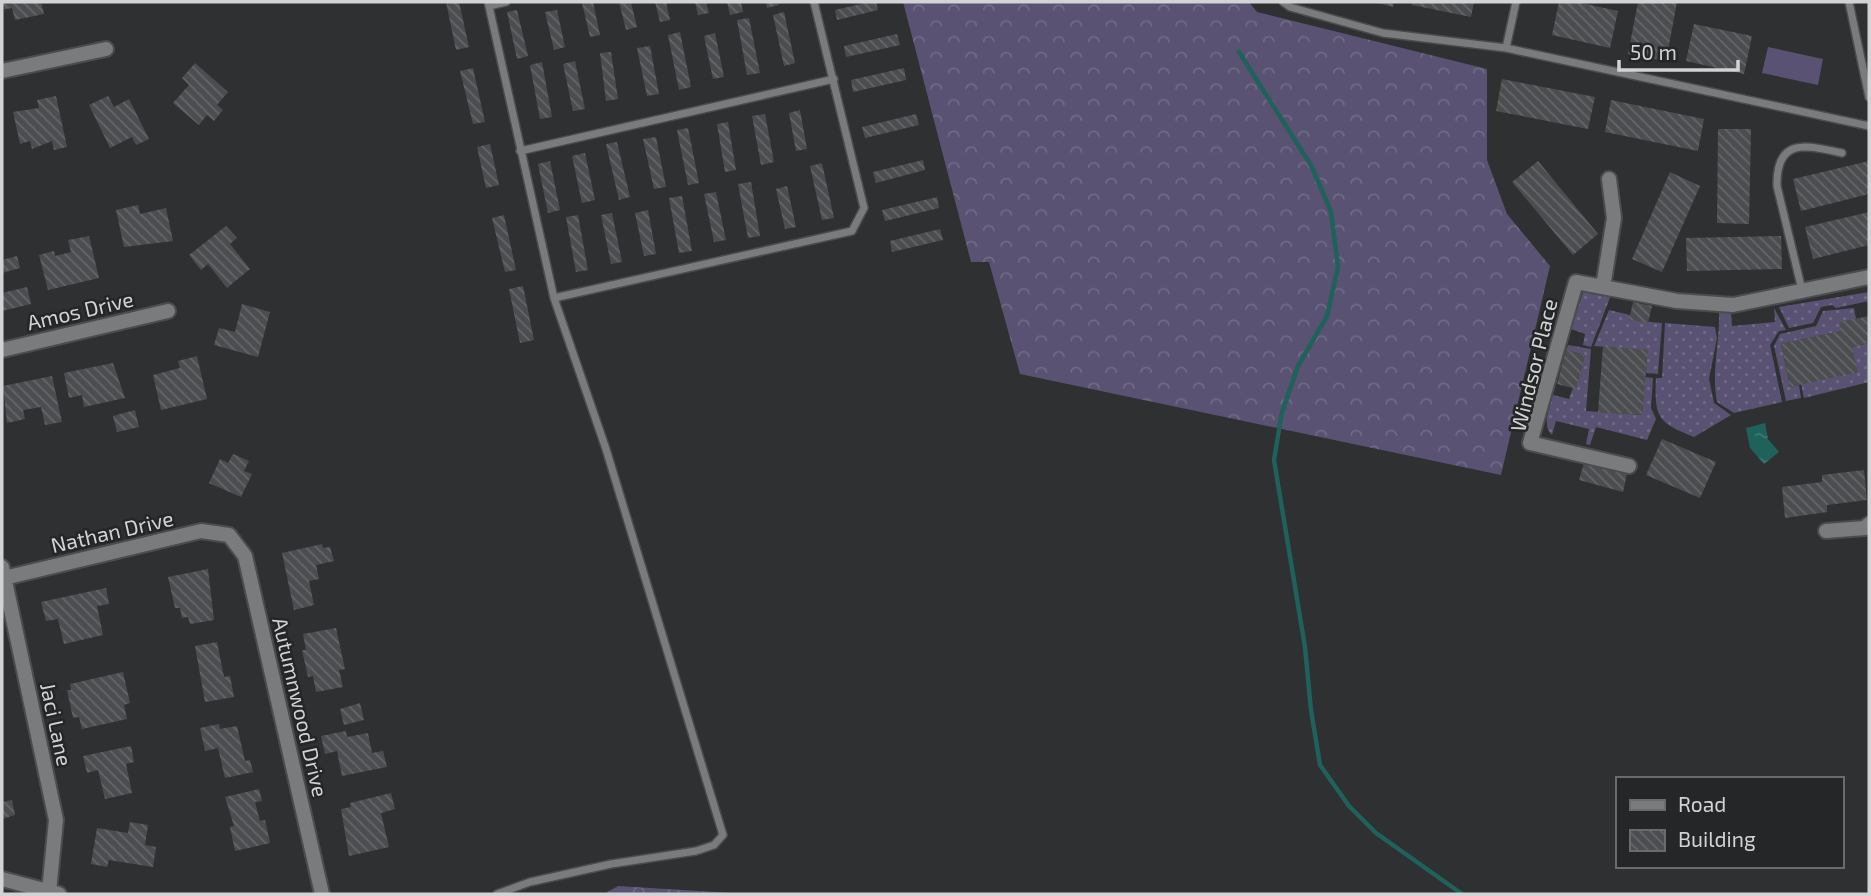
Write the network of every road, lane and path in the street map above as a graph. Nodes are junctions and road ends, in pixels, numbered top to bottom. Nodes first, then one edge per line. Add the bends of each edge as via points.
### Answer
1 (506, 2) edge
2 (814, 2) edge
3 (1283, 2) edge
4 (1516, 2) edge
5 (1849, 2) edge
6 (488, 4) edge
7 (1506, 48) junction
8 (106, 49) dead end
9 (2, 72) edge
10 (834, 79) junction
11 (1869, 97) edge
12 (1869, 126) edge
13 (520, 151) junction
14 (1842, 153) dead end
15 (1609, 179) dead end
16 (1869, 277) edge
17 (1603, 287) junction
18 (1802, 291) junction
19 (554, 299) junction
20 (168, 311) dead end
21 (2, 350) edge
22 (1629, 466) dead end
23 (1869, 524) edge
24 (1826, 531) dead end
25 (229, 535) joint
26 (3, 572) edge
27 (2, 879) edge
28 (54, 893) edge
29 (319, 894) edge
30 (497, 894) edge

1 - 6 lane
2 - 10 lane
3 - 7 lane via 1383,33
4 - 7 lane
5 - 11 lane
6 - 13 lane
7 - 12 lane
8 - 9 street
10 - 13 lane
10 - 19 lane via 864,208 852,231
13 - 19 lane
14 - 18 lane via 1811,146 1793,148 1783,155 1776,170
15 - 17 street via 1614,218
16 - 18 street
17 - 18 street via 1677,302 1733,305
17 - 22 street, Windsor Place via 1576,282 1530,443
19 - 30 lane via 618,489 723,835 714,845 696,851 544,879
20 - 21 street, Amos Drive
23 - 24 street
25 - 26 street, Nathan Drive via 201,531
25 - 29 street, Autumnwood Drive via 245,556
26 - 28 street, Jaci Lane via 56,820
27 - 28 street

